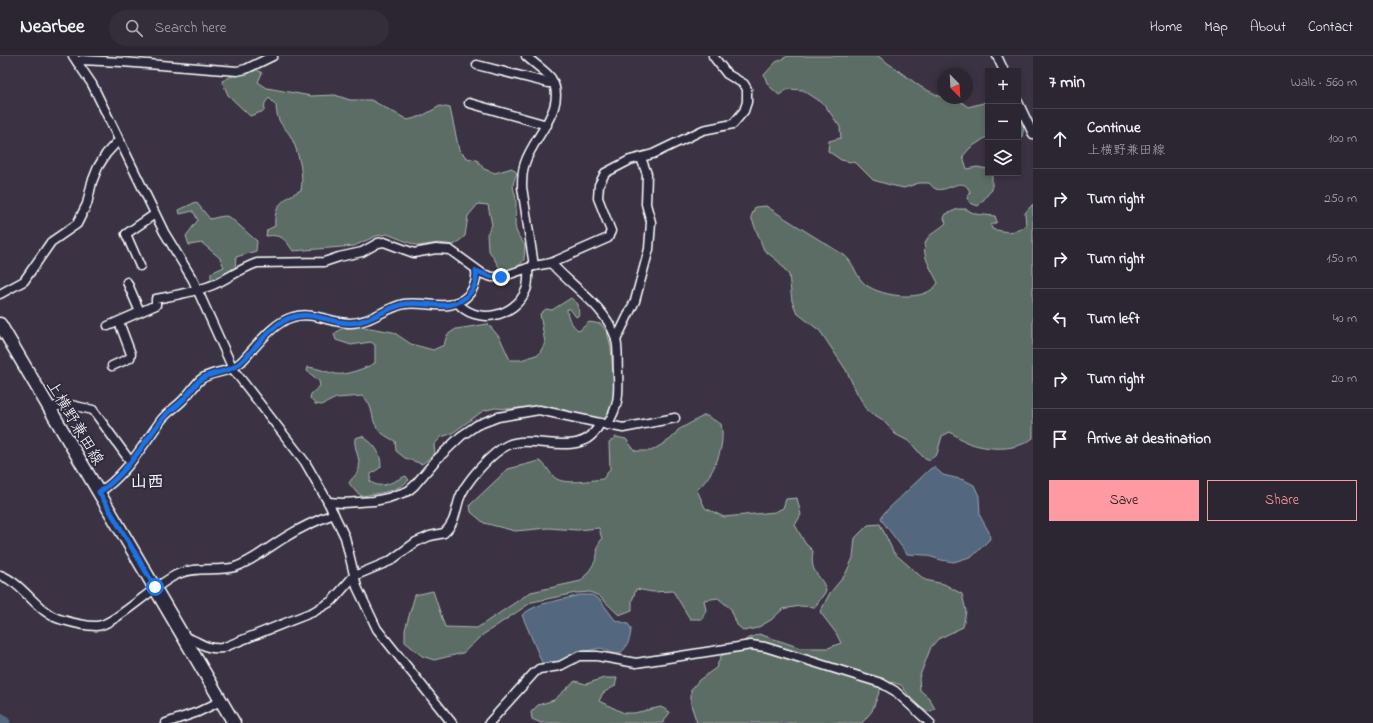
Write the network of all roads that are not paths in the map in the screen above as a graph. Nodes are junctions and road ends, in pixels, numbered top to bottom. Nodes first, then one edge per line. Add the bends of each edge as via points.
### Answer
1 (273, 56) edge
2 (526, 56) edge
3 (713, 56) edge
4 (997, 56) edge
5 (75, 59) edge
6 (476, 65) dead end
7 (1003, 68) edge
8 (553, 82) junction
9 (469, 103) dead end
10 (1019, 104) edge
11 (547, 125) junction
12 (1033, 134) edge
13 (120, 141) junction
14 (641, 158) junction
15 (155, 214) junction
16 (551, 263) junction
17 (140, 266) dead end
18 (531, 267) junction
19 (476, 271) junction
20 (127, 282) dead end
21 (198, 290) junction
22 (0, 294) edge
23 (458, 302) junction
24 (140, 312) junction
25 (119, 322) junction
26 (0, 324) edge
27 (108, 326) dead end
28 (616, 340) junction
29 (112, 366) dead end
30 (233, 369) junction
31 (49, 407) junction
32 (675, 418) dead end
33 (603, 424) junction
34 (130, 461) junction
35 (99, 492) junction
36 (328, 502) junction
37 (334, 514) junction
38 (0, 575) edge
39 (354, 576) junction
40 (155, 587) junction
41 (184, 637) junction
42 (221, 700) junction
43 (166, 723) edge
44 (234, 723) edge
45 (452, 723) edge
46 (489, 723) edge
47 (930, 723) edge

1 - 5 street via 237,71
2 - 8 street
3 - 14 street via 727,74 744,84 747,89 747,102 739,119 725,126 703,130
4 - 7 street
5 - 13 street via 92,84
6 - 8 street
8 - 11 street via 555,101
9 - 11 street
10 - 12 street
11 - 18 street via 532,148 522,174
13 - 15 street
13 - 22 street via 106,154 98,167 87,204 77,224 51,242 24,281
14 - 16 street via 621,164 605,173 601,179 598,198 610,226 608,238
14 - 28 street via 647,174 646,204 651,222 649,249 635,301
15 - 17 street via 126,234
15 - 21 street
16 - 18 street
16 - 28 street via 602,312
18 - 19 street via 501,277 492,277
18 - 23 street via 526,289 505,313 476,315 469,313
19 - 21 street via 450,250 436,249 414,253 384,242 362,252 324,262 257,263
19 - 23 street via 477,277 472,290
20 - 24 street
21 - 24 street via 156,299 156,305
21 - 30 street
23 - 30 street via 443,306 406,304 370,319 355,322 340,322 312,315 293,317 278,324
24 - 25 street
25 - 27 street
25 - 29 street via 131,354 130,358
26 - 31 main road, 上横野兼田線
28 - 33 street via 618,403
30 - 34 street via 212,374 200,381 163,418
30 - 36 street via 305,462
31 - 34 street via 71,405 93,410
31 - 35 main road, 上横野兼田線
32 - 33 street via 630,428
33 - 36 street via 539,410 498,417 477,425 461,436 408,490 374,501
33 - 39 street via 588,436 571,444 520,442 501,448 477,472 462,492 454,521 444,533 416,542 390,561
34 - 35 street via 111,484
35 - 40 main road, 上横野兼田線
36 - 37 street
37 - 39 street via 345,537
37 - 40 street via 301,528 235,567 186,571
38 - 40 street via 15,583 51,616 97,626 117,617
39 - 41 street via 332,601 312,612 222,648 212,649
39 - 45 street via 377,629
40 - 41 main road, 上横野兼田線
41 - 42 main road, 上横野兼田線
42 - 43 street via 198,712
42 - 44 main road, 上横野兼田線
46 - 47 street via 534,673 560,666 579,656 596,656 636,663 751,645 882,683 895,691

